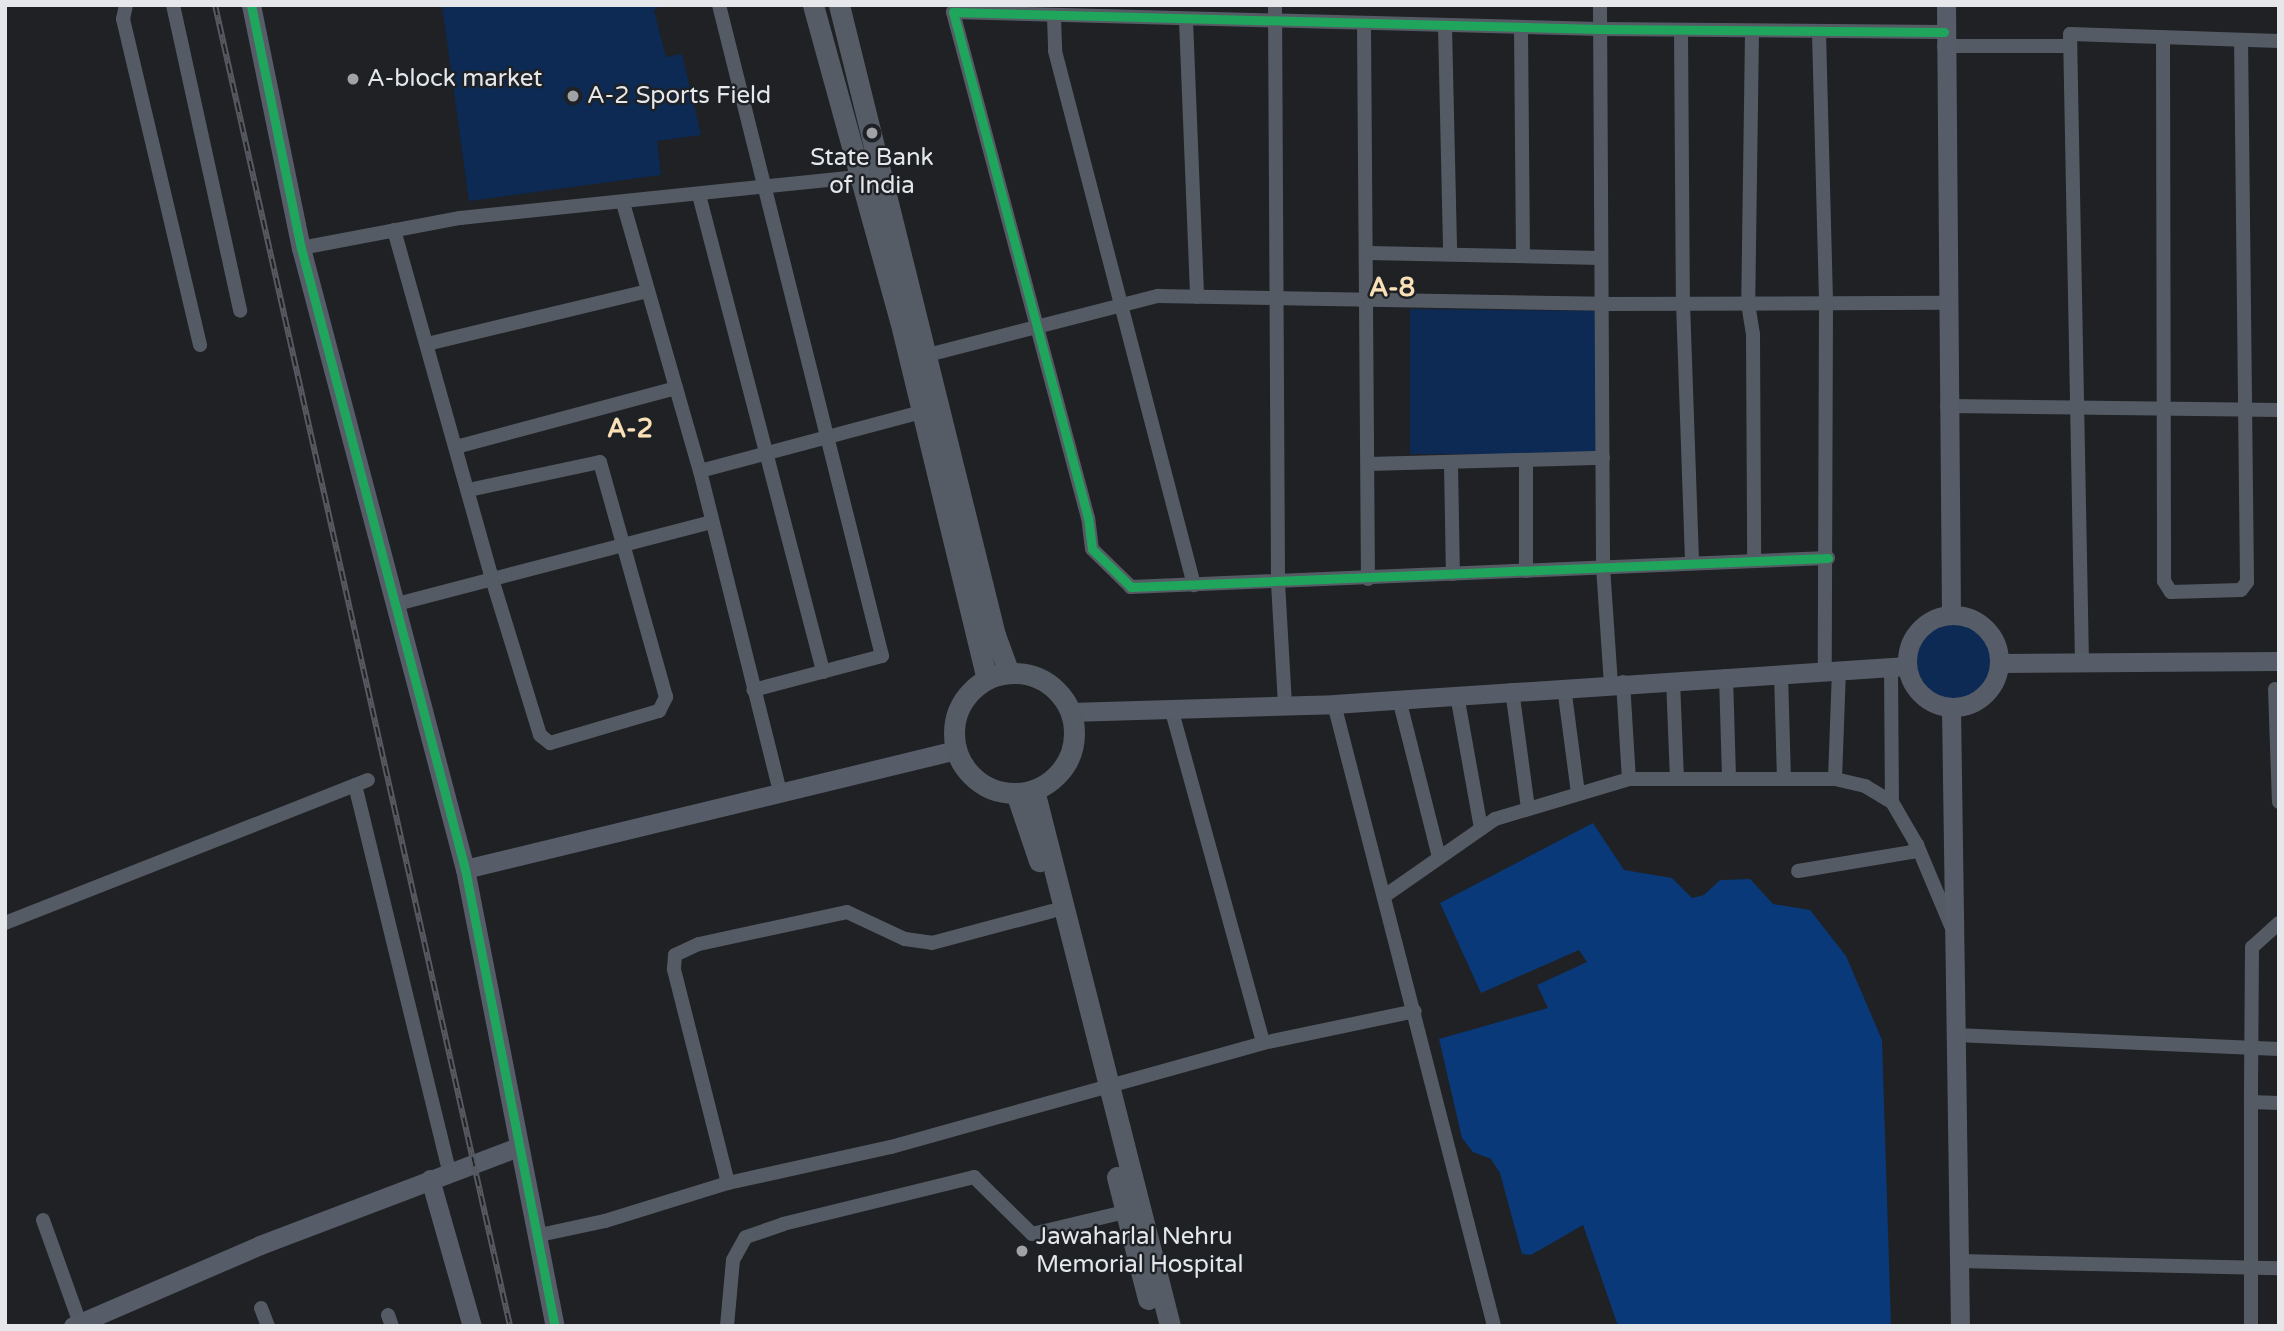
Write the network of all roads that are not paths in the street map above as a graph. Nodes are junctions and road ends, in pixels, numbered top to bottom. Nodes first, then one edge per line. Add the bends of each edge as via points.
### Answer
1 (126, 5) edge
2 (173, 5) edge
3 (251, 5) edge
4 (719, 5) edge
5 (813, 5) edge
6 (839, 5) edge
7 (1275, 5) edge
8 (1600, 5) edge
9 (1946, 5) edge
10 (950, 7) edge
11 (1054, 17) junction
12 (1186, 20) junction
13 (1275, 22) junction
14 (1364, 24) junction
15 (1446, 26) junction
16 (1521, 28) junction
17 (1600, 29) junction
18 (1681, 31) junction
19 (1752, 32) junction
20 (1819, 33) junction
21 (2163, 37) junction
22 (1944, 39) junction
23 (2241, 40) junction
24 (2279, 41) edge
25 (2070, 46) junction
26 (860, 177) junction
27 (766, 188) junction
28 (699, 195) junction
29 (623, 203) junction
30 (394, 230) junction
31 (301, 248) junction
32 (1450, 252) junction
33 (1367, 253) junction
34 (1524, 254) junction
35 (1601, 258) junction
36 (648, 291) junction
37 (1197, 297) junction
38 (1280, 298) junction
39 (1367, 300) junction
40 (1683, 303) junction
41 (1748, 303) junction
42 (1826, 303) junction
43 (1947, 303) junction
44 (1118, 304) junction
45 (1603, 304) junction
46 (240, 311) dead end
47 (1037, 325) junction
48 (427, 344) junction
49 (200, 345) dead end
50 (919, 357) junction
51 (676, 388) junction
52 (1947, 406) junction
53 (2076, 407) junction
54 (2167, 408) junction
55 (2247, 410) junction
56 (2279, 410) edge
57 (922, 412) junction
58 (829, 437) junction
59 (456, 447) junction
60 (764, 454) junction
61 (1603, 458) junction
62 (1526, 462) junction
63 (1368, 464) junction
64 (1451, 464) junction
65 (700, 471) junction
66 (468, 490) junction
67 (712, 522) junction
68 (626, 542) junction
69 (1828, 558) junction
70 (1754, 561) junction
71 (1692, 563) junction
72 (1603, 567) junction
73 (1526, 570) junction
74 (1453, 574) junction
75 (492, 579) junction
76 (1368, 579) junction
77 (1278, 583) junction
78 (1195, 585) junction
79 (397, 604) junction
80 (1951, 615) junction
81 (2279, 661) edge
82 (1999, 663) junction
83 (2082, 663) junction
84 (1899, 667) junction
85 (1832, 671) junction
86 (823, 673) junction
87 (1009, 673) junction
88 (1781, 673) junction
89 (1726, 677) junction
90 (986, 679) junction
91 (1674, 680) junction
92 (1617, 683) junction
93 (1564, 687) junction
94 (2275, 689) dead end
95 (753, 690) junction
96 (1513, 690) junction
97 (1457, 695) junction
98 (1399, 699) junction
99 (1334, 704) junction
100 (1285, 705) junction
101 (1171, 708) junction
102 (1951, 708) junction
103 (1070, 712) junction
104 (956, 750) junction
105 (1629, 779) junction
106 (1677, 779) junction
107 (1729, 779) junction
108 (1784, 779) junction
109 (1835, 779) junction
110 (780, 792) junction
111 (1025, 792) junction
112 (1578, 794) junction
113 (1892, 802) junction
114 (2279, 802) edge
115 (1528, 809) junction
116 (1481, 829) junction
117 (1917, 845) junction
118 (1439, 857) junction
119 (465, 869) junction
120 (1798, 871) dead end
121 (1386, 895) junction
122 (1052, 911) junction
123 (5, 923) edge
124 (2279, 923) edge
125 (1955, 934) junction
126 (1415, 1011) junction
127 (1956, 1035) junction
128 (1263, 1043) junction
129 (2252, 1048) junction
130 (2279, 1049) edge
131 (1103, 1090) junction
132 (2251, 1102) junction
133 (2279, 1103) edge
134 (516, 1148) junction
135 (449, 1172) junction
136 (430, 1179) junction
137 (728, 1183) junction
138 (1125, 1212) junction
139 (43, 1220) dead end
140 (535, 1236) junction
141 (1959, 1261) junction
142 (2251, 1268) junction
143 (2279, 1268) edge
144 (261, 1308) dead end
145 (78, 1325) edge
146 (268, 1326) edge
147 (472, 1326) edge
148 (555, 1326) edge
149 (727, 1326) edge
150 (1155, 1326) edge
151 (1170, 1326) edge
152 (1494, 1326) edge
153 (1960, 1326) edge
154 (2251, 1326) edge

1 - 49 street via 123,19
2 - 46 street
3 - 31 street
4 - 27 street
5 - 26 main road
6 - 50 main road
7 - 13 street
8 - 17 street
9 - 22 street
10 - 11 street
10 - 47 street
11 - 12 street
11 - 44 street via 1055,51
12 - 13 street
12 - 37 street
13 - 14 street
13 - 38 street
14 - 15 street
14 - 33 street
15 - 16 street
15 - 32 street
16 - 17 street
16 - 34 street
17 - 18 street
17 - 35 street
18 - 19 street
18 - 40 street
19 - 20 street
19 - 41 street
20 - 22 street
20 - 42 street
21 - 23 street
21 - 25 street via 2070,34
21 - 54 street
22 - 25 street
22 - 43 street
23 - 24 street
23 - 55 street
25 - 53 street
26 - 27 street
26 - 50 main road
27 - 28 street
27 - 58 street
28 - 29 street
28 - 60 street
29 - 30 street via 460,218
29 - 36 street
30 - 31 street
30 - 48 street
31 - 79 street
32 - 33 street
32 - 34 street
33 - 39 street
34 - 35 street
35 - 45 street
36 - 48 street
36 - 51 street
37 - 38 street
37 - 44 street via 1158,296
38 - 39 street
38 - 77 street
39 - 45 street
39 - 63 street
40 - 41 street
40 - 45 street
40 - 71 street
41 - 42 street
41 - 70 street via 1753,334
42 - 43 street
42 - 69 street
43 - 52 street
44 - 47 street
44 - 78 street
45 - 61 street
47 - 50 street
47 - 78 street via 1088,518 1092,549 1131,587
48 - 59 street
50 - 57 main road
50 - 87 main road
51 - 59 street
51 - 65 street
52 - 53 street
52 - 80 street
53 - 54 street
53 - 83 street
54 - 55 street
54 - 55 street via 2165,581 2171,592 2241,590 2247,582
55 - 56 street
57 - 58 street
57 - 90 main road
58 - 60 street
58 - 86 street via 882,656
59 - 66 street
60 - 65 street
60 - 86 street
61 - 62 street
61 - 72 street
62 - 64 street
62 - 73 street
63 - 64 street
63 - 76 street
64 - 74 street
65 - 67 street
66 - 68 street via 600,462
66 - 75 street
67 - 68 street
67 - 95 street
68 - 75 street
68 - 75 street via 666,698 659,710 550,743 540,735
69 - 70 street
69 - 85 street
70 - 71 street
71 - 72 street
72 - 73 street
72 - 92 street
73 - 74 street
74 - 76 street
75 - 79 street
76 - 77 street
77 - 78 street
77 - 100 street
79 - 119 street
80 - 82 street via 1968,618 1988,632
80 - 84 street via 1920,628
81 - 83 street
82 - 83 street
82 - 102 street via 1995,681 1984,696
84 - 85 street
84 - 102 street via 1921,695
84 - 113 street
85 - 88 street
85 - 109 street
86 - 95 street
87 - 90 main road
87 - 103 main road via 1044,681
88 - 89 street
88 - 108 street
89 - 91 street
89 - 107 street
90 - 104 main road via 962,702 953,734
91 - 92 street
91 - 106 street
92 - 93 street
92 - 105 street
93 - 96 street
93 - 112 street
94 - 114 street
95 - 110 street
96 - 97 street
96 - 115 street
97 - 98 street
97 - 116 street
98 - 99 street
98 - 118 street
99 - 100 street
99 - 121 street
100 - 101 street
101 - 103 street
101 - 128 street
102 - 125 street
103 - 111 main road via 1072,749 1064,766
104 - 110 street
104 - 111 main road via 980,783
105 - 106 street
105 - 112 street
106 - 107 street
107 - 108 street
108 - 109 street
109 - 113 street via 1865,786
110 - 119 street
111 - 122 main road
111 - 131 main road
112 - 115 street
113 - 117 street
115 - 116 street
116 - 118 street
117 - 120 street via 1912,852
117 - 125 street
118 - 121 street
119 - 134 street
121 - 126 street
122 - 131 main road
122 - 137 street via 932,943 905,939 847,912 699,944 675,955 674,969
123 - 135 street via 362,783
124 - 129 street via 2252,947
125 - 127 street
126 - 128 street
126 - 152 street
127 - 129 street
127 - 141 street
128 - 131 street
129 - 130 street
129 - 132 street
131 - 137 street via 891,1147
131 - 138 main road
131 - 151 main road
132 - 133 street
132 - 142 street
134 - 135 street
134 - 140 street
135 - 136 street
136 - 145 street
136 - 147 street
137 - 140 street via 604,1221
138 - 149 street via 1032,1234 974,1177 783,1224 746,1237 733,1260
138 - 150 main road
139 - 145 street
140 - 148 street
141 - 142 street
141 - 153 street
142 - 143 street
142 - 154 street
144 - 146 street

